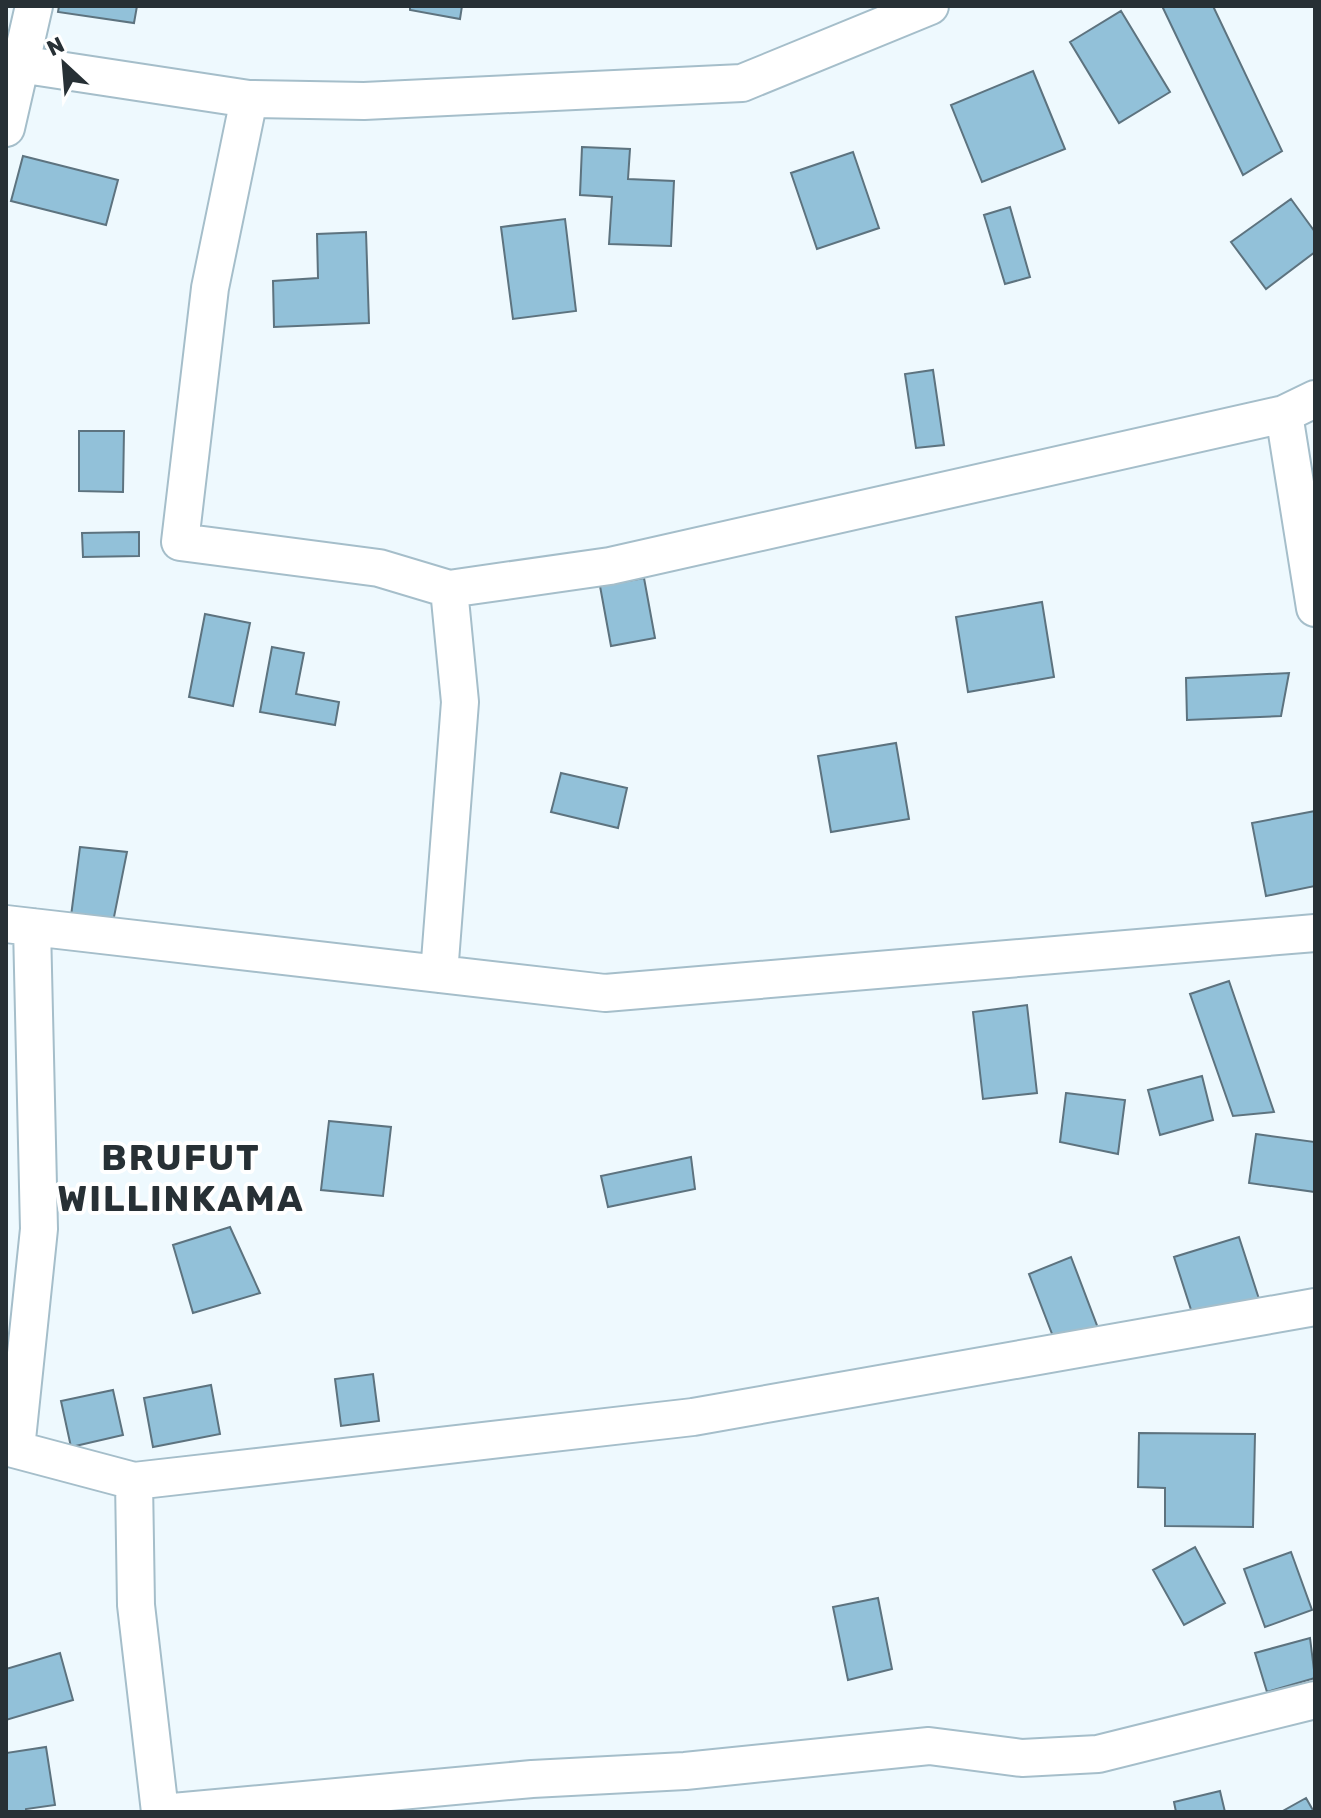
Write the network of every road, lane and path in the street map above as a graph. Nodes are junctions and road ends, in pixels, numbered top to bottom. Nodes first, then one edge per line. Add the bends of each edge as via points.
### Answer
1 (34, 6) edge
2 (930, 6) edge
3 (14, 63) edge
4 (249, 99) junction
5 (6, 128) edge
6 (1299, 406) edge
7 (449, 589) junction
8 (1315, 608) edge
9 (19, 926) edge
10 (1315, 933) edge
11 (439, 974) junction
12 (1315, 1307) edge
13 (11, 1448) edge
14 (134, 1481) junction
15 (1315, 1700) edge
16 (160, 1812) edge
17 (173, 1812) edge

1 - 3 street
2 - 4 street via 742,83 364,101
3 - 4 street
3 - 5 street
4 - 7 street via 210,288 180,542 379,568
6 - 7 street via 610,566
6 - 8 street
7 - 11 street via 460,702
9 - 11 street
9 - 13 street via 39,1229
10 - 11 street via 605,993
12 - 14 street via 693,1417
13 - 14 street
14 - 16 street via 136,1605
15 - 17 street via 1098,1754 1022,1758 929,1746

